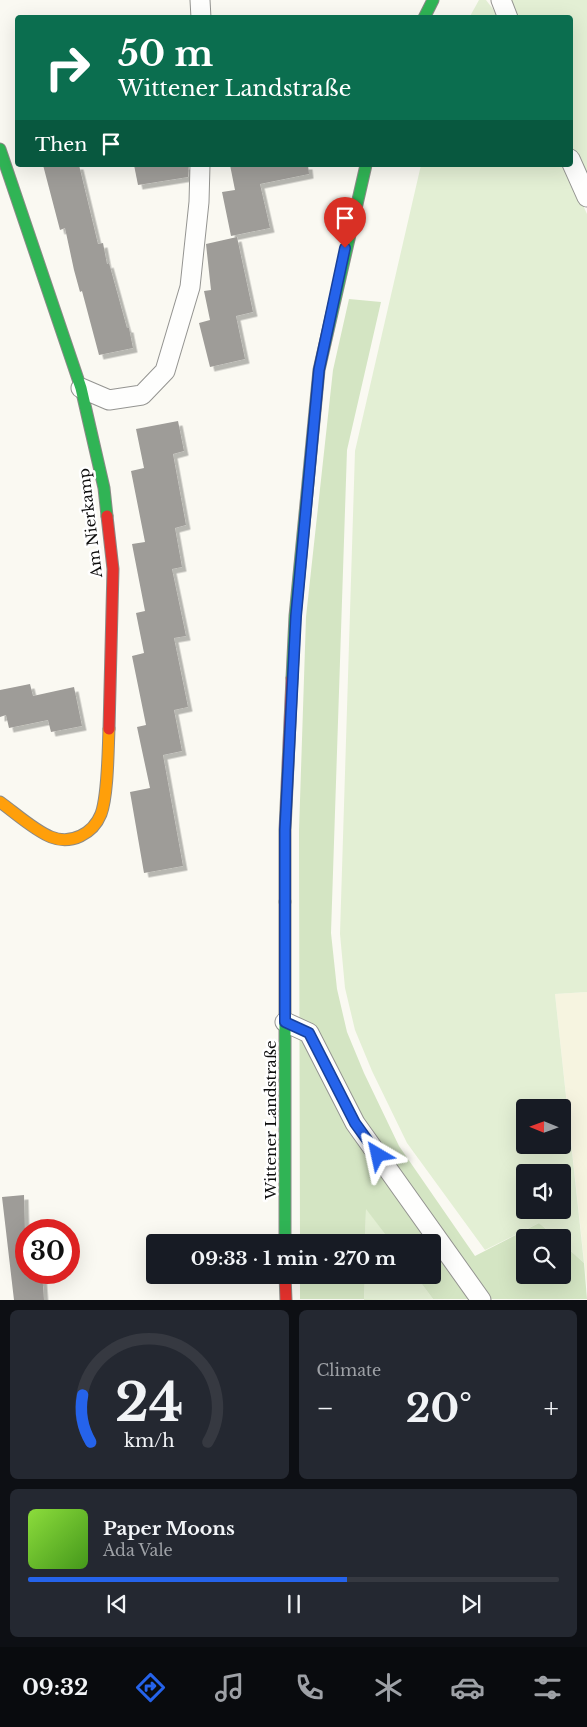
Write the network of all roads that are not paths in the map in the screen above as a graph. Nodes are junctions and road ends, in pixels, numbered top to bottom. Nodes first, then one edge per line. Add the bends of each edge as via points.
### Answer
1 (200, 0) edge
2 (433, 0) edge
3 (501, 0) edge
4 (201, 15) edge
5 (426, 15) edge
6 (507, 15) edge
7 (0, 149) edge
8 (573, 166) edge
9 (200, 167) edge
10 (366, 167) edge
11 (587, 198) edge
12 (81, 388) junction
13 (0, 802) edge
14 (285, 1022) junction
15 (286, 1234) edge
16 (286, 1284) edge
17 (286, 1300) edge
18 (481, 1300) edge

1 - 4 street
2 - 5 main road
3 - 6 street
7 - 12 main road, Am Nierkamp
8 - 11 street
9 - 12 street via 190,287 164,371 142,395 109,400
10 - 14 main road, Wittener Landstraße via 319,370 299,576 285,830
12 - 13 main road, Am Nierkamp via 104,488 113,569 107,780 101,814 89,832 68,842 50,837
14 - 15 main road, Wittener Landstraße
14 - 18 street via 309,1033 355,1123
16 - 17 main road

